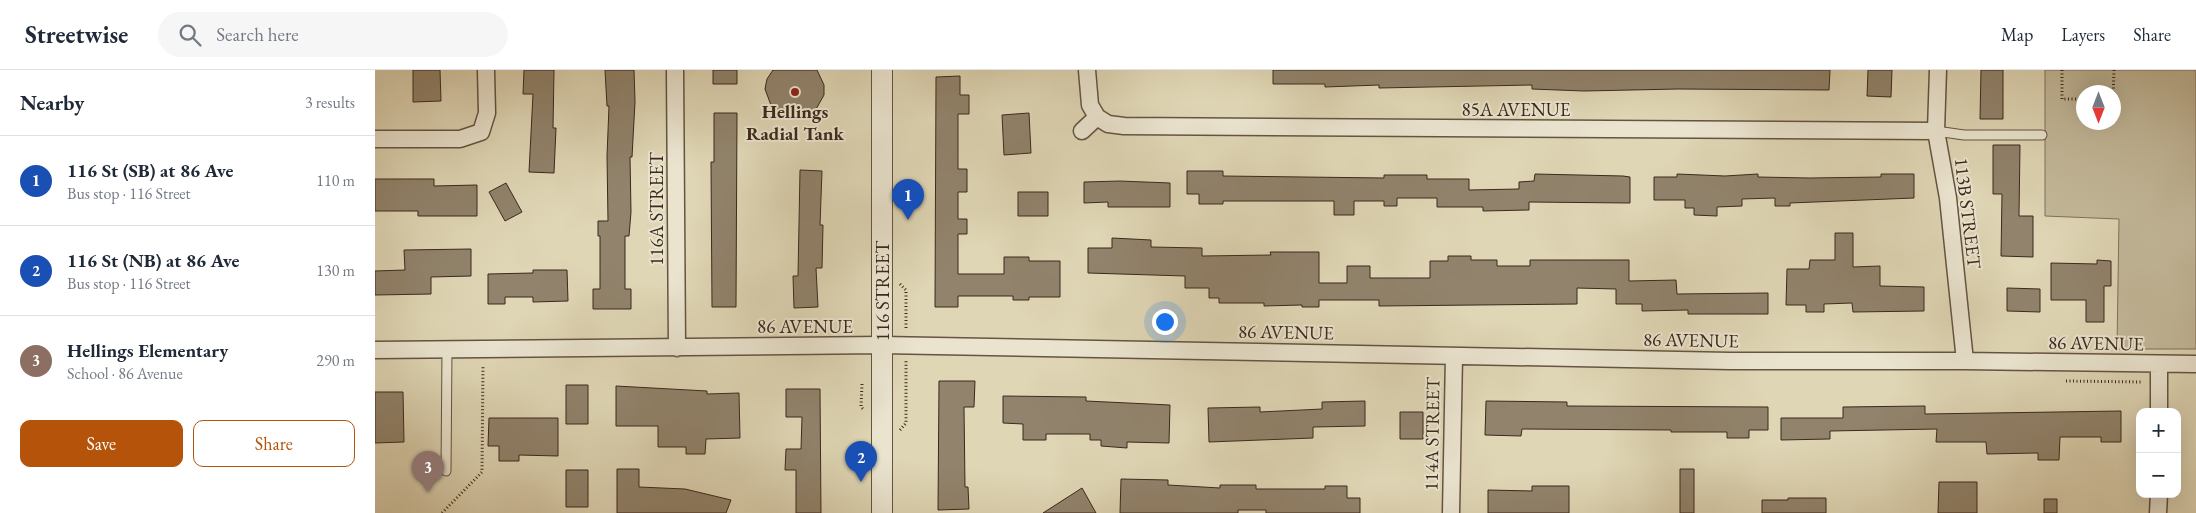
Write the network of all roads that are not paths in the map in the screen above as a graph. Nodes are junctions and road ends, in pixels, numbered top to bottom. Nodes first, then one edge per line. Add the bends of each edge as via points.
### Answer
1 (487, 70) edge
2 (675, 70) edge
3 (882, 70) edge
4 (1087, 70) edge
5 (1938, 70) edge
6 (1097, 117) junction
7 (1083, 131) dead end
8 (1936, 131) junction
9 (2042, 135) dead end
10 (375, 139) edge
11 (882, 345) junction
12 (677, 348) junction
13 (375, 350) edge
14 (447, 350) junction
15 (1454, 356) junction
16 (1965, 361) junction
17 (2159, 364) junction
18 (2196, 364) edge
19 (2159, 408) edge
20 (446, 471) dead end
21 (2159, 498) edge
22 (881, 513) edge
23 (1451, 513) edge
24 (2159, 513) edge

1 - 10 street via 487,112 481,132 460,138
2 - 12 street, 116A STREET
3 - 11 street, 116 STREET
4 - 6 street via 1090,105
5 - 8 street, 113B STREET
6 - 7 street
6 - 8 street, 85A AVENUE via 1108,124 1124,126
8 - 9 lane via 1964,135
8 - 16 street, 113B STREET via 1948,198
11 - 12 street, 86 AVENUE
11 - 15 street, 86 AVENUE
11 - 22 street, 116 STREET
12 - 14 street, 86 AVENUE
13 - 14 street, 86 AVENUE
14 - 20 lane
15 - 16 street, 86 AVENUE
15 - 23 street, 114A STREET
16 - 17 street, 86 AVENUE
17 - 18 street, 86 AVENUE
17 - 19 street
21 - 24 street

